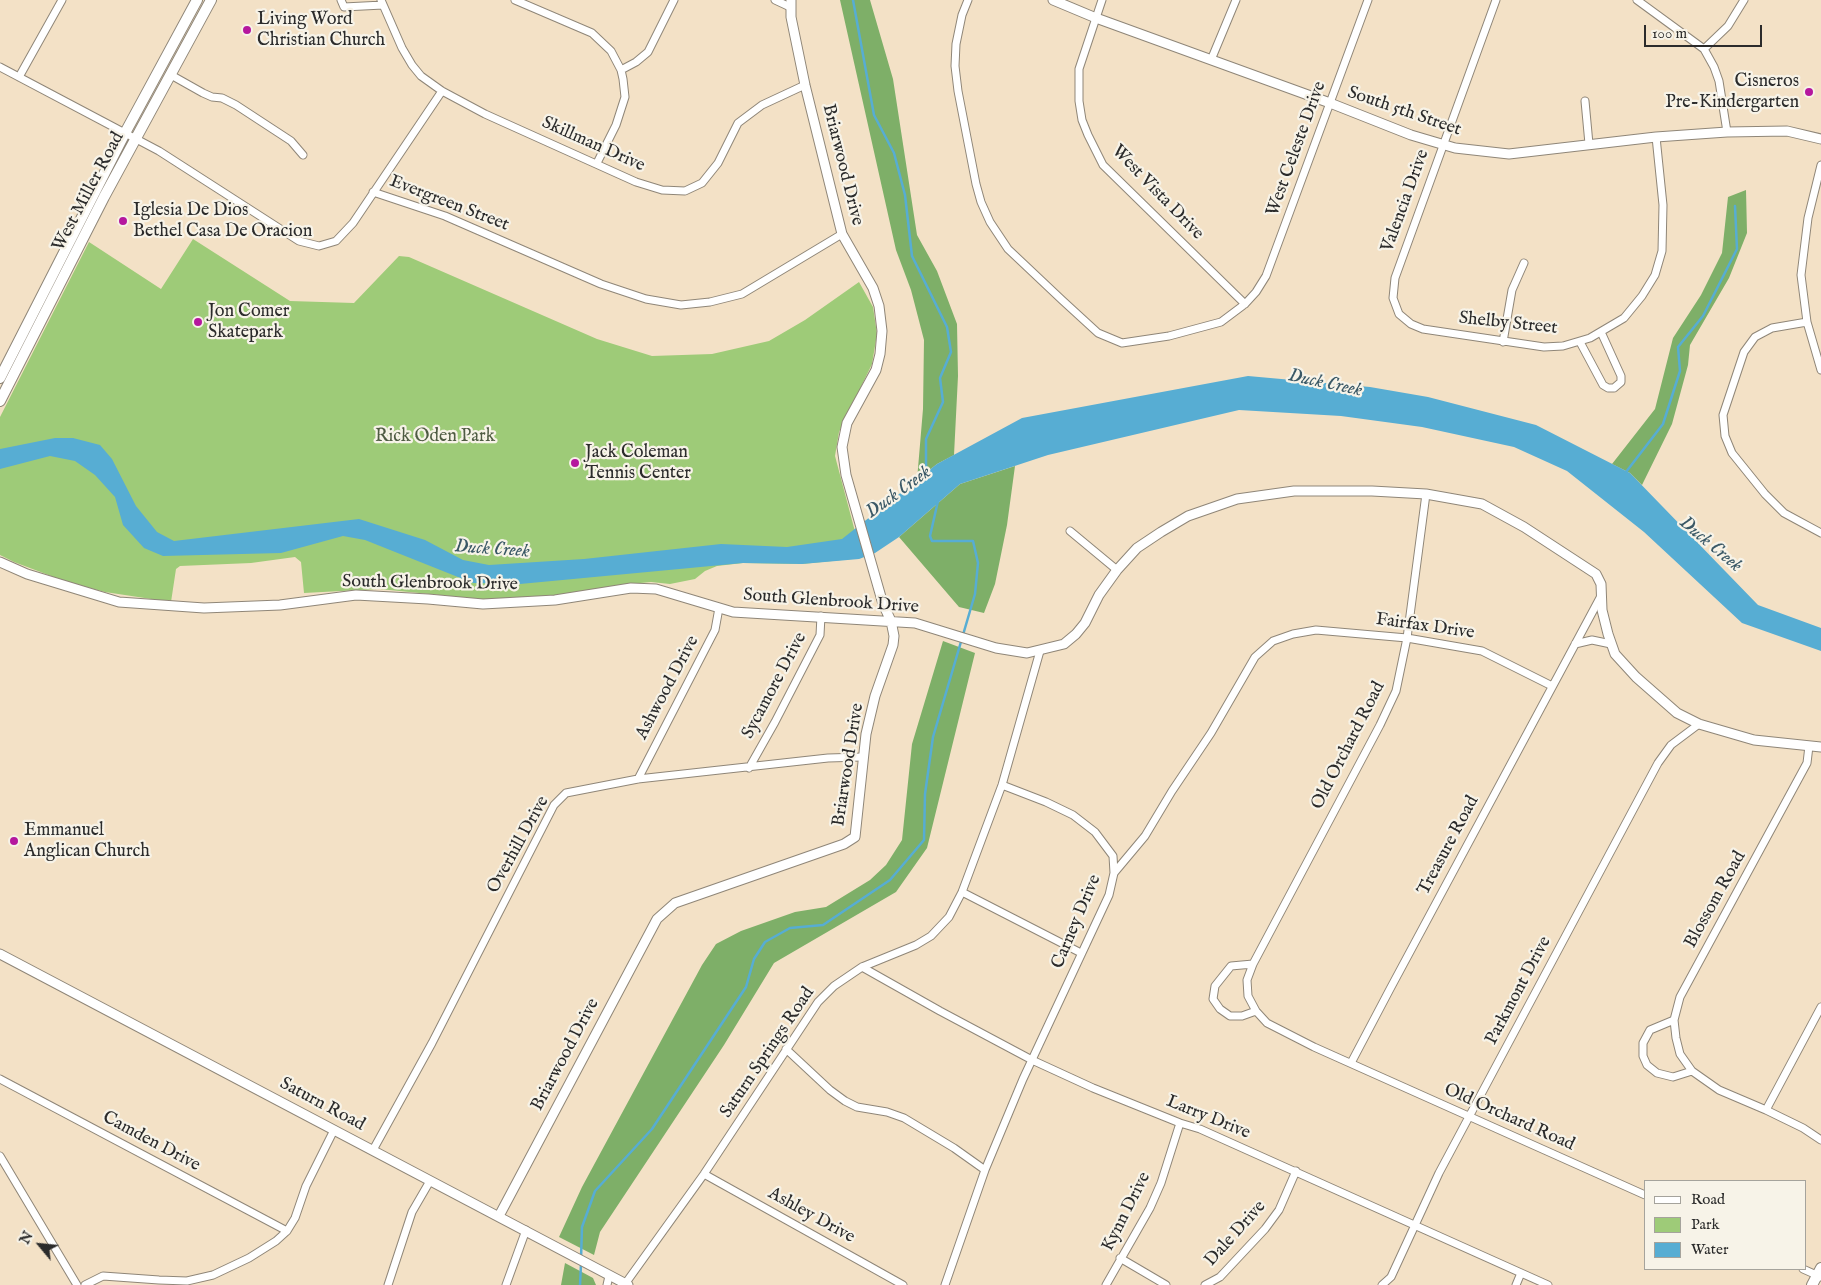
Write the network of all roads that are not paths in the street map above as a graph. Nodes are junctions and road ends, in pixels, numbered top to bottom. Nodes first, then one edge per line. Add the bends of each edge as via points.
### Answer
1 (62, 0) edge
2 (197, 0) edge
3 (211, 0) edge
4 (341, 0) edge
5 (515, 0) edge
6 (674, 0) edge
7 (776, 0) edge
8 (968, 0) edge
9 (1053, 0) edge
10 (1102, 0) edge
11 (1236, 0) edge
12 (1368, 0) edge
13 (1496, 0) edge
14 (1637, 0) edge
15 (1744, 0) edge
16 (382, 3) edge
17 (791, 4) edge
18 (1096, 18) junction
19 (1704, 49) junction
20 (1211, 60) junction
21 (0, 67) edge
22 (620, 70) junction
23 (171, 75) junction
24 (19, 77) junction
25 (805, 85) junction
26 (442, 90) junction
27 (1586, 101) dead end
28 (1330, 103) junction
29 (1727, 132) junction
30 (125, 133) junction
31 (1656, 137) junction
32 (135, 139) junction
33 (1821, 139) edge
34 (1589, 144) junction
35 (1442, 145) junction
36 (303, 155) dead end
37 (596, 163) junction
38 (1821, 165) edge
39 (373, 192) junction
40 (842, 234) junction
41 (1524, 263) dead end
42 (1246, 304) junction
43 (1808, 322) junction
44 (1411, 324) joint
45 (1601, 332) junction
46 (1502, 342) junction
47 (1580, 342) junction
48 (1821, 370) edge
49 (4, 374) edge
50 (0, 401) edge
51 (1426, 494) junction
52 (1070, 531) dead end
53 (1821, 533) edge
54 (0, 562) edge
55 (1117, 570) junction
56 (1602, 596) junction
57 (718, 608) junction
58 (821, 616) junction
59 (891, 620) junction
60 (1316, 630) joint
61 (1406, 638) junction
62 (1575, 644) junction
63 (1611, 644) junction
64 (1040, 651) junction
65 (1552, 686) junction
66 (1699, 724) junction
67 (1809, 746) junction
68 (1821, 747) edge
69 (862, 757) junction
70 (748, 768) junction
71 (638, 779) junction
72 (1002, 785) junction
73 (1114, 872) junction
74 (962, 892) junction
75 (1081, 953) junction
76 (0, 954) edge
77 (1253, 964) junction
78 (862, 967) junction
79 (1821, 1007) edge
80 (1256, 1011) junction
81 (1674, 1020) junction
82 (786, 1049) junction
83 (1032, 1060) junction
84 (1351, 1063) junction
85 (1692, 1071) junction
86 (0, 1079) edge
87 (1766, 1110) junction
88 (1470, 1116) junction
89 (1180, 1123) junction
90 (334, 1130) junction
91 (1821, 1140) edge
92 (373, 1150) junction
93 (0, 1156) edge
94 (985, 1170) junction
95 (1296, 1171) junction
96 (704, 1174) junction
97 (430, 1181) junction
98 (1644, 1196) edge
99 (499, 1216) junction
100 (1416, 1225) junction
101 (287, 1230) junction
102 (526, 1230) junction
103 (1120, 1258) junction
104 (1805, 1270) edge
105 (1521, 1273) junction
106 (1818, 1276) edge
107 (608, 1280) edge
108 (627, 1284) edge
109 (77, 1285) edge
110 (85, 1285) edge
111 (388, 1285) edge
112 (506, 1285) edge
113 (903, 1285) edge
114 (945, 1285) edge
115 (1106, 1285) edge
116 (1166, 1285) edge
117 (1205, 1285) edge
118 (1382, 1285) edge
119 (1516, 1285) edge
120 (1548, 1285) edge

1 - 24 street
2 - 30 main road, West Miller Road
3 - 23 main road, West Miller Road
4 - 16 street via 344,7
5 - 22 street via 592,33 611,51
6 - 22 street via 648,52
7 - 17 street
8 - 42 street, West Celeste Drive via 956,44 958,91 981,202 1008,249 1098,332 1122,343 1169,336 1221,322
9 - 18 street, South 5th Street
10 - 18 street, West Vista Drive
11 - 20 street
12 - 28 street, West Celeste Drive
13 - 35 street, Valencia Drive
14 - 19 street
15 - 19 street via 1728,26
16 - 26 street, Skillman Drive via 412,65 421,76
17 - 25 street, Briarwood Drive
18 - 20 street, South 5th Street
18 - 42 street, West Vista Drive via 1079,69 1079,101 1082,120 1099,157 1136,198
19 - 29 street via 1719,81
20 - 28 street, South 5th Street
21 - 24 street, Evergreen Street
22 - 37 street via 624,97 616,124
23 - 32 main road, West Miller Road
23 - 36 street via 203,93 236,105 291,141
24 - 30 street, Evergreen Street
25 - 37 street, Skillman Drive via 762,105 738,123 713,170 702,183 685,191 662,190 636,182
25 - 40 street, Briarwood Drive
26 - 37 street, Skillman Drive via 485,114
26 - 39 street
27 - 34 street
28 - 35 street, South 5th Street
28 - 42 street, West Celeste Drive via 1266,276
29 - 31 street, South 5th Street
29 - 33 street, South 5th Street via 1787,131
30 - 32 street, Evergreen Street
30 - 49 main road, West Miller Road
31 - 34 street, South 5th Street
31 - 45 street, Shelby Street via 1663,205 1662,251 1655,275 1642,296 1624,318
32 - 39 street, Evergreen Street via 159,150 299,241 319,246 336,241 353,223
32 - 49 main road, West Miller Road
34 - 35 street, South 5th Street via 1509,154
35 - 44 street, Valencia Drive via 1394,278 1393,298 1399,314
38 - 43 street via 1808,218 1802,275
39 - 40 street, Evergreen Street via 453,220 601,284 646,299 681,305 742,294
40 - 59 street, Briarwood Drive via 873,288 879,306 882,331 876,370 847,423 842,446 846,475 883,604
41 - 46 street via 1512,290
43 - 48 street
43 - 53 street via 1772,328 1755,337 1744,352 1723,415 1732,453 1760,487 1784,513
44 - 46 street, Shelby Street via 1423,329
45 - 47 street, Shelby Street
45 - 47 street via 1621,376 1621,382 1614,388 1603,385
46 - 47 street, Shelby Street via 1544,347
49 - 50 main road, West Miller Road
51 - 55 street, South Glenbrook Drive via 1319,490 1237,499 1188,516 1160,532 1138,548
51 - 56 street, South Glenbrook Drive via 1482,504 1524,527 1596,574
51 - 61 street, Old Orchard Road
52 - 55 street
54 - 57 street, South Glenbrook Drive via 119,602 163,606 280,605 356,595 483,604 555,600 631,588 656,589
55 - 64 street, South Glenbrook Drive via 1076,634 1064,644
56 - 62 street, Treasure Road
56 - 63 street, South Glenbrook Drive via 1602,610
57 - 58 street, South Glenbrook Drive via 733,612
57 - 71 street, Ashwood Drive via 715,630
58 - 59 street, South Glenbrook Drive
58 - 70 street, Sycamore Drive via 820,635
59 - 64 street, South Glenbrook Drive via 916,623 1014,652
59 - 69 street, Briarwood Drive via 893,645 875,696
60 - 61 street, Fairfax Drive
60 - 73 street, Carney Drive via 1273,641 1255,657 1145,836
61 - 65 street, Fairfax Drive via 1482,651
61 - 77 street, Old Orchard Road via 1396,691
62 - 63 street via 1592,640
62 - 65 street, Treasure Road
63 - 66 street, South Glenbrook Drive via 1636,677 1677,713
64 - 72 street, Saturn Springs Road
65 - 84 street, Treasure Road
66 - 67 street, South Glenbrook Drive via 1754,740
66 - 88 street, Parkmont Drive via 1670,745 1658,763
67 - 68 street, South Glenbrook Drive
67 - 81 street, Blossom Road via 1807,763 1680,997
69 - 70 street, Overhill Drive
69 - 99 street, Briarwood Drive via 855,837 844,844 674,903 656,919
70 - 71 street, Overhill Drive
71 - 92 street, Overhill Drive via 566,793 554,806
72 - 73 street via 1046,802 1095,832 1113,856
72 - 74 street, Saturn Springs Road
73 - 75 street, Carney Drive via 1108,895
74 - 75 street
74 - 78 street, Saturn Springs Road via 949,917 931,936
75 - 83 street, Carney Drive
76 - 90 street, Saturn Road
77 - 80 street, Old Orchard Road via 1247,980 1248,996
77 - 80 street via 1231,966 1215,986 1214,999 1230,1016
78 - 82 street, Saturn Springs Road via 834,986 818,1002
78 - 83 street, Larry Drive
79 - 87 street
80 - 84 street, Old Orchard Road via 1267,1023
81 - 85 street, Blossom Road via 1680,1054
81 - 85 street via 1650,1030 1643,1043 1643,1056 1657,1073 1673,1077
82 - 94 street via 845,1101 904,1118
82 - 96 street, Saturn Springs Road
83 - 89 street, Larry Drive
83 - 94 street, Carney Drive
84 - 88 street, Old Orchard Road
85 - 87 street via 1719,1090
86 - 101 street, Camden Drive
87 - 91 street
88 - 98 street, Old Orchard Road
88 - 100 street, Parkmont Drive
89 - 95 street, Larry Drive
89 - 103 street, Kynn Drive via 1150,1208
90 - 92 street, Saturn Road
90 - 101 street
92 - 97 street, Saturn Road
93 - 109 street
94 - 114 street, Carney Drive
95 - 100 street, Larry Drive
95 - 117 street, Dale Drive via 1279,1210 1265,1229 1220,1277
96 - 108 street, Saturn Springs Road
96 - 113 street, Ashley Drive
97 - 99 street, Saturn Road
97 - 111 street via 412,1212
99 - 102 street, Saturn Road
100 - 105 street, Larry Drive
100 - 118 street, Parkmont Drive via 1391,1277
101 - 110 street via 249,1258 213,1275 187,1281 104,1276
102 - 107 street, Saturn Road via 590,1266
102 - 112 street
103 - 115 street, Kynn Drive
103 - 116 street
104 - 106 street
105 - 119 street
105 - 120 street, Larry Drive
107 - 108 street, Saturn Road

